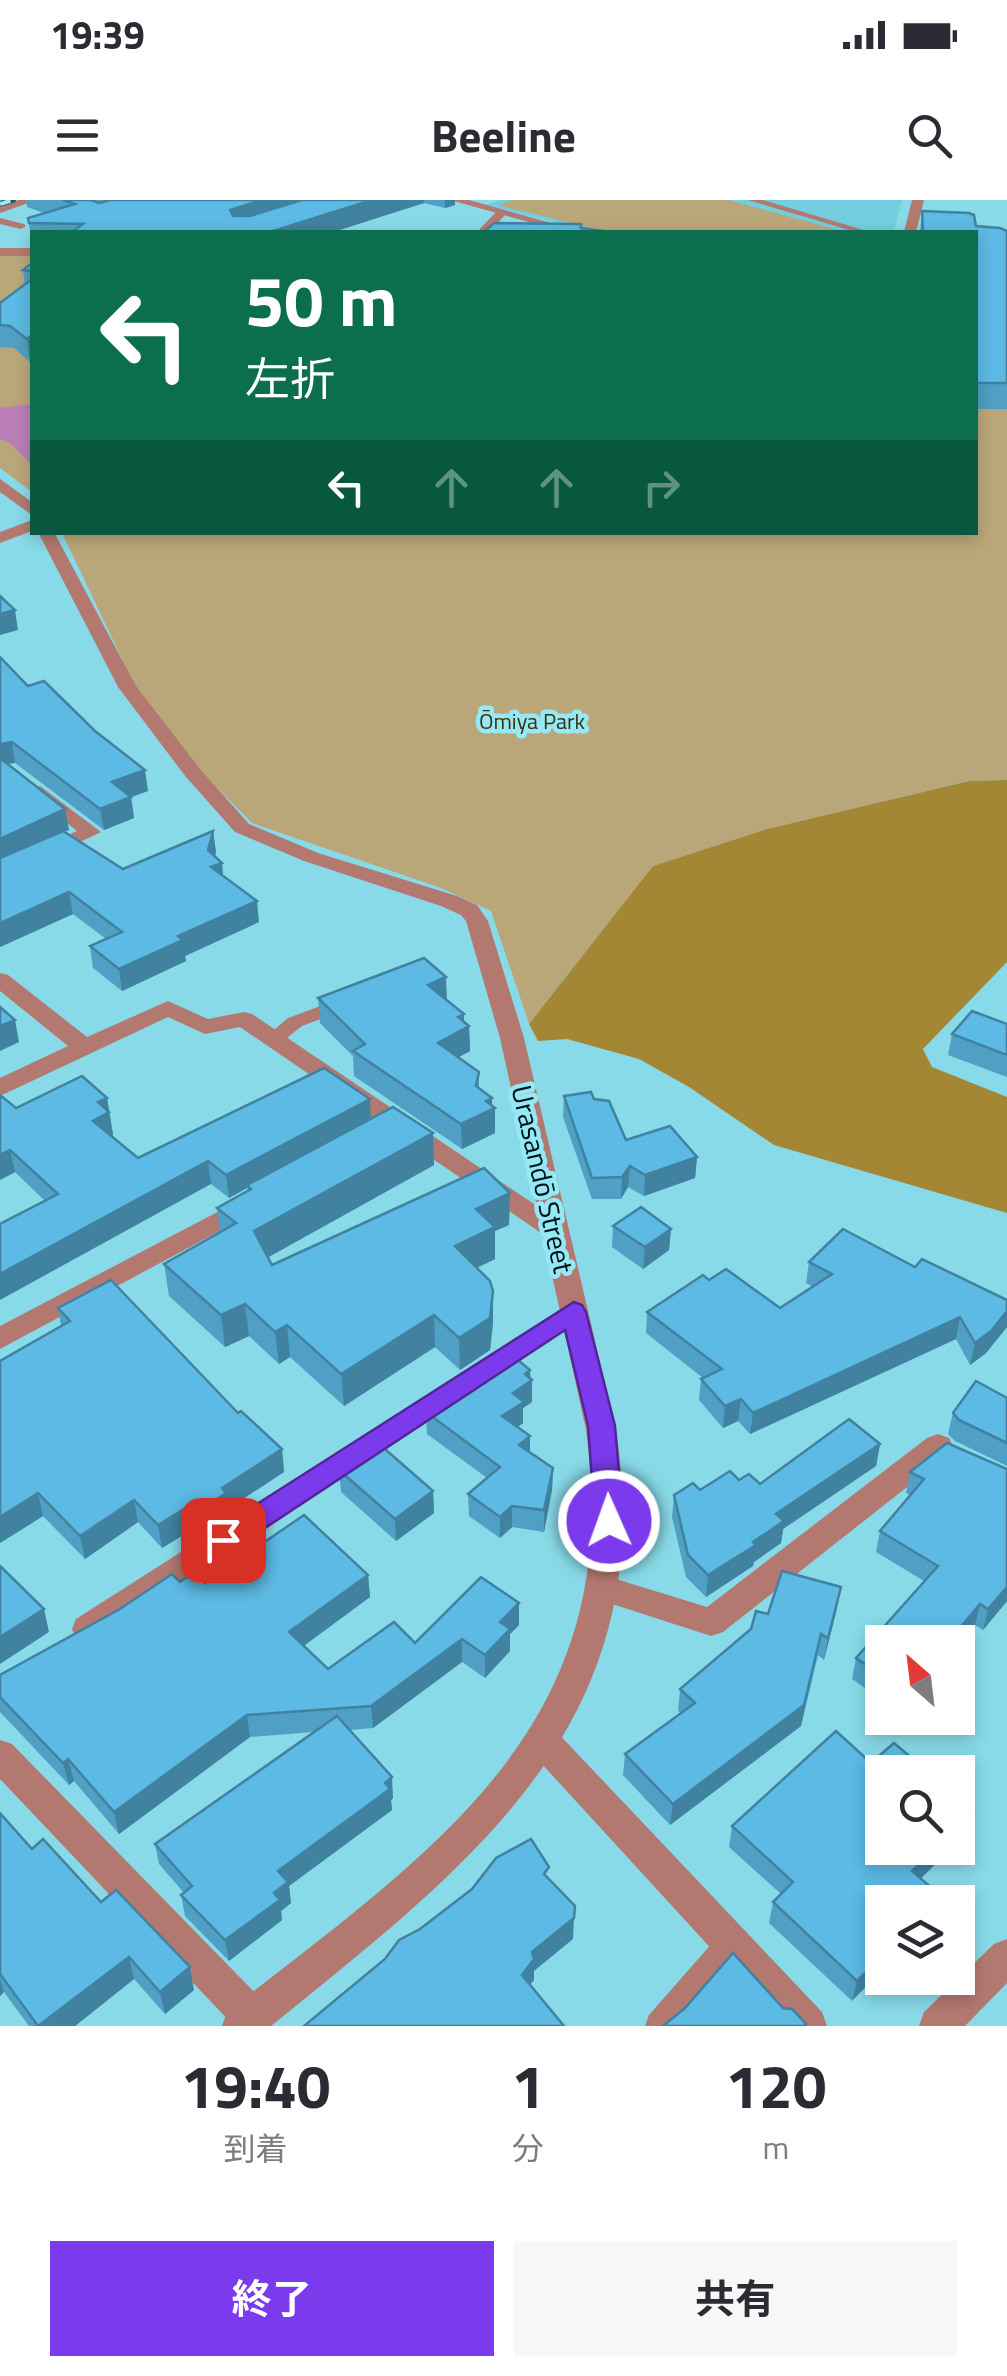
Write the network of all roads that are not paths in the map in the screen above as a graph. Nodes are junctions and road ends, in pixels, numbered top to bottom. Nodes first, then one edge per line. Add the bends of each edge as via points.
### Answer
1 (31, 200) edge
2 (456, 200) edge
3 (753, 200) edge
4 (815, 200) edge
5 (918, 200) edge
6 (784, 209) junction
7 (0, 210) edge
8 (502, 212) junction
9 (0, 222) edge
10 (21, 226) dead end
11 (485, 230) edge
12 (570, 230) edge
13 (858, 230) edge
14 (910, 230) edge
15 (0, 252) edge
16 (30, 252) edge
17 (0, 484) edge
18 (30, 508) edge
19 (30, 526) edge
20 (48, 535) edge
21 (0, 538) edge
22 (29, 784) edge
23 (0, 874) edge
24 (0, 980) edge
25 (366, 994) edge
26 (276, 1037) junction
27 (85, 1047) junction
28 (0, 1088) edge
29 (400, 1121) junction
30 (366, 1140) edge
31 (261, 1197) edge
32 (553, 1228) junction
33 (574, 1312) junction
34 (0, 1340) edge
35 (946, 1450) edge
36 (603, 1588) junction
37 (66, 1644) edge
38 (542, 1740) junction
39 (0, 1755) edge
40 (732, 1943) junction
41 (1007, 1957) edge
42 (246, 2022) edge
43 (660, 2026) edge
44 (808, 2026) edge
45 (938, 2026) edge

1 - 7 street
2 - 8 street
3 - 6 lane
4 - 6 lane
5 - 14 street
6 - 13 lane
8 - 11 street
8 - 12 street
9 - 10 lane
15 - 16 street
17 - 18 street
19 - 21 street
20 - 32 street, Urasandō Street via 127,686 242,828 449,901 478,922
22 - 23 street via 91,832
24 - 27 street
25 - 26 lane via 295,1022
26 - 27 street via 244,1019 205,1028 168,1008
26 - 29 street
27 - 28 street
29 - 30 street
29 - 32 street
31 - 34 street
32 - 33 street, Urasandō Street
33 - 36 street, Urasandō Street via 606,1468
33 - 37 street
35 - 36 street via 711,1622
36 - 38 street, Urasandō Street via 574,1680
38 - 40 street
38 - 42 street, Urasandō Street via 484,1818
39 - 42 street
40 - 43 lane
40 - 44 street
41 - 45 street

